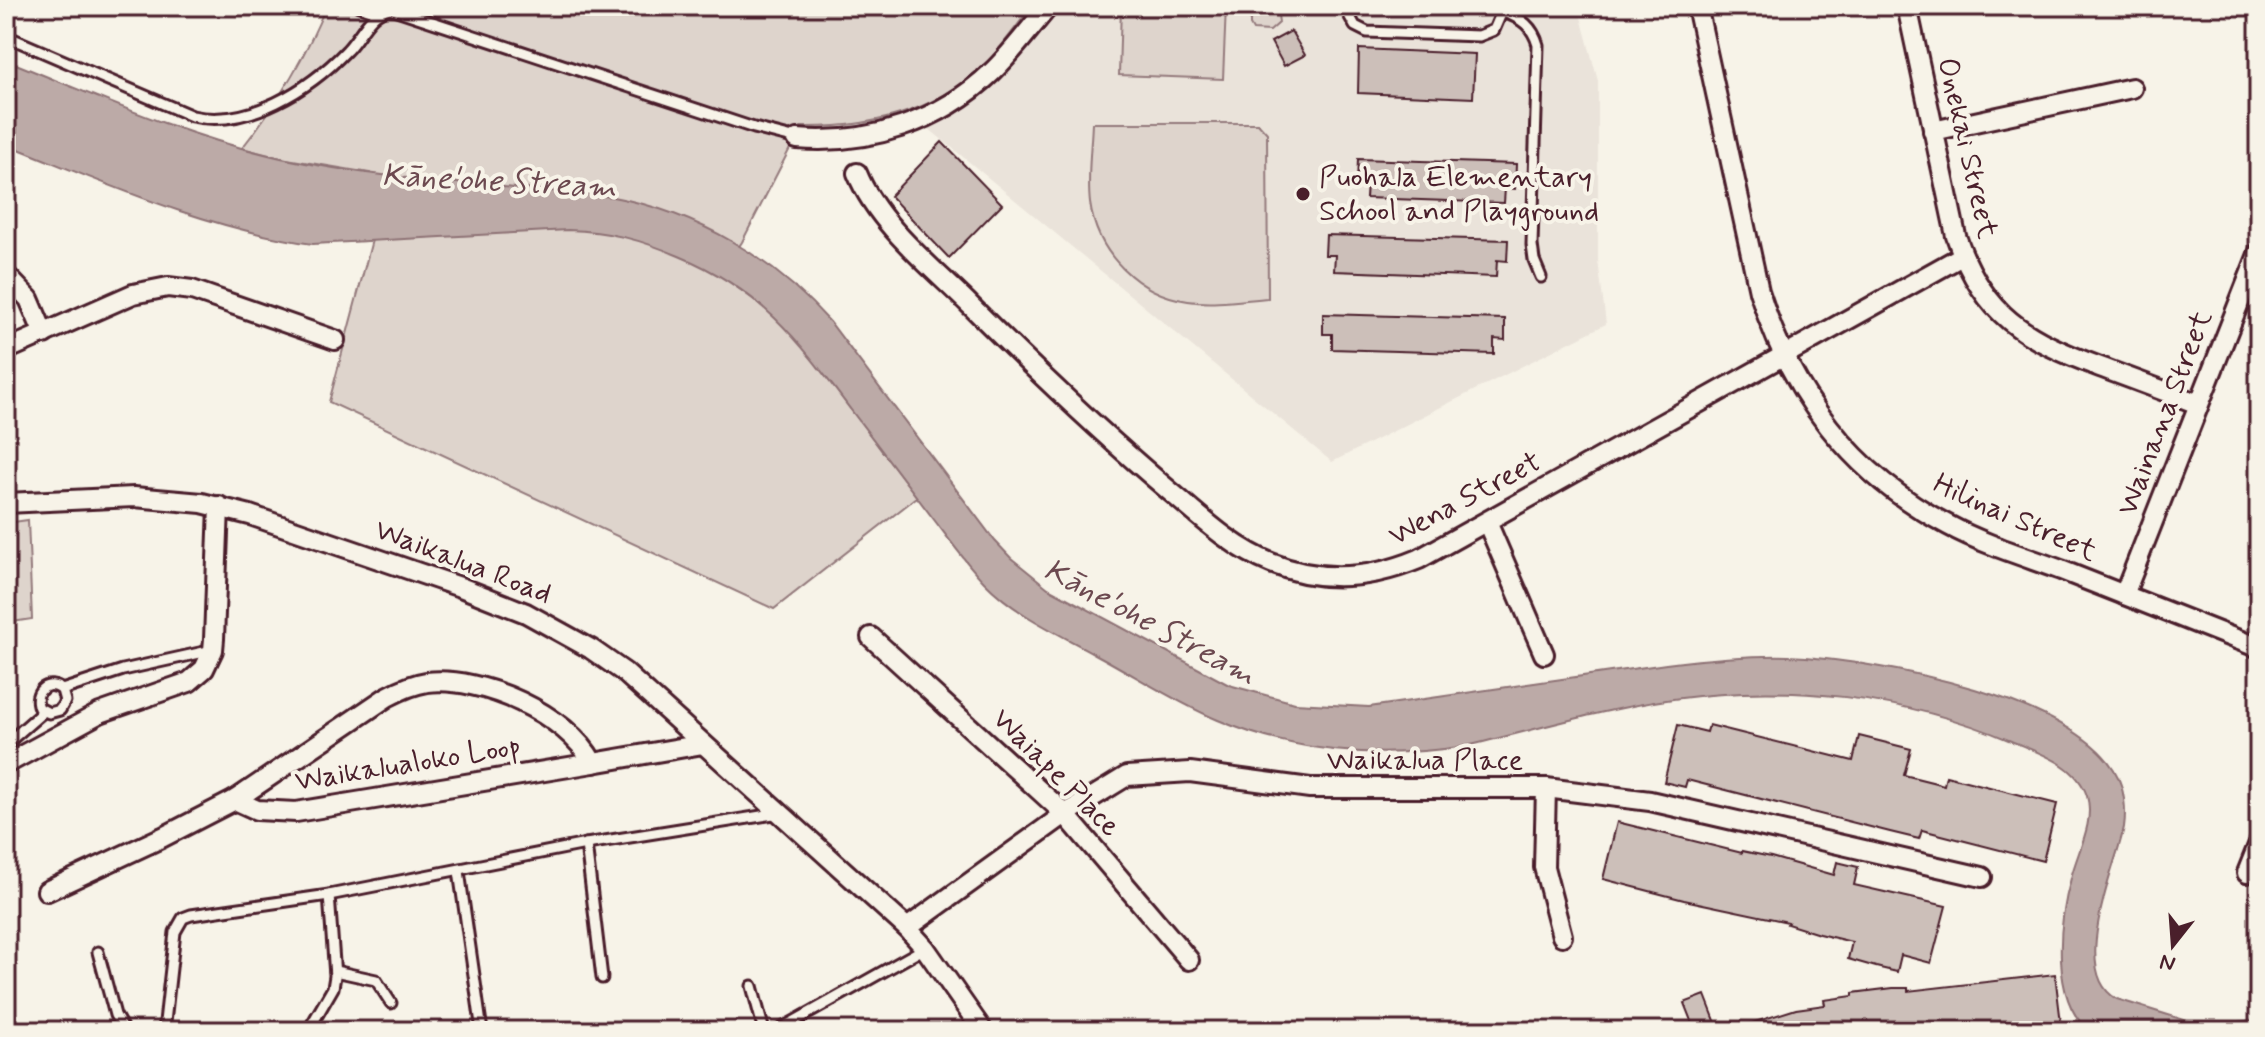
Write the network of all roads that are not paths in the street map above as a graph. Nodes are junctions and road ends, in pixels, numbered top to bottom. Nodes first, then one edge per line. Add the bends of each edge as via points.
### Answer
1 (359, 6) edge
2 (1049, 6) edge
3 (1344, 6) edge
4 (1697, 6) edge
5 (1907, 6) edge
6 (1503, 9) edge
7 (377, 12) junction
8 (6, 36) edge
9 (2132, 88) dead end
10 (1933, 131) junction
11 (797, 139) joint
12 (857, 173) dead end
13 (2259, 252) edge
14 (1962, 256) junction
15 (6, 275) edge
16 (1541, 277) dead end
17 (44, 334) junction
18 (335, 340) dead end
19 (6, 350) edge
20 (1782, 355) junction
21 (2198, 404) junction
22 (6, 503) edge
23 (219, 506) junction
24 (1487, 522) junction
25 (2124, 595) junction
26 (871, 637) dead end
27 (2259, 648) edge
28 (213, 650) junction
29 (1544, 654) dead end
30 (62, 690) junction
31 (44, 711) junction
32 (6, 744) edge
33 (703, 744) junction
34 (593, 763) junction
35 (6, 764) edge
36 (1546, 788) junction
37 (235, 800) junction
38 (780, 813) junction
39 (1065, 814) junction
40 (2259, 843) edge
41 (586, 844) junction
42 (459, 871) junction
43 (2247, 873) dead end
44 (1982, 877) dead end
45 (47, 891) dead end
46 (329, 895) junction
47 (907, 928) junction
48 (1562, 936) dead end
49 (925, 948) junction
50 (98, 952) dead end
51 (1189, 960) dead end
52 (335, 971) junction
53 (602, 978) dead end
54 (752, 986) dead end
55 (391, 1003) dead end
56 (124, 1031) edge
57 (164, 1031) edge
58 (308, 1031) edge
59 (482, 1031) edge
60 (764, 1031) edge
61 (777, 1031) edge
62 (983, 1031) edge

1 - 7 lane
2 - 11 street via 992,72 933,114 872,136
3 - 6 lane via 1355,26 1374,32 1479,36 1494,30
4 - 20 street, Hilinai Street via 1759,291
5 - 10 street, Onekai Street
6 - 16 lane via 1527,24 1538,45 1532,245
7 - 8 lane via 345,52 299,88 253,111 218,119 192,116
7 - 11 lane via 397,9
9 - 10 street
10 - 14 street, Onekai Street
12 - 24 street, Wena Street via 881,215 1036,371 1115,446 1252,554 1305,573 1363,575 1401,567
13 - 21 street, Wainana Street
14 - 20 street, Wena Street
14 - 21 street, Onekai Street via 1982,292 2023,332 2054,350
15 - 17 street via 29,299
17 - 18 street via 133,294 168,287 192,290
17 - 19 street
20 - 24 street, Wena Street
20 - 25 street, Hilinai Street via 1830,431 1897,494 1977,539
21 - 25 street, Wainana Street
22 - 23 street, Waikalua Road via 134,497
23 - 28 street
23 - 33 street, Waikalua Road via 526,613 624,672
24 - 29 street
25 - 27 street, Hilinai Street
26 - 39 street, Waiape Place
28 - 30 lane
28 - 35 street via 204,669 189,682 100,713
30 - 31 lane via 65,701 60,710
30 - 31 lane via 53,685 38,692 37,703
31 - 32 lane
33 - 34 street, Waikalualoko Loop
33 - 38 street, Waikalua Road
34 - 37 street, Waikalualoko Loop via 296,812 271,812
34 - 37 street, Waikalualoko Loop via 569,731 531,707 476,687 428,682 387,697
36 - 39 street, Waikalua Place via 1310,788 1190,772 1127,776
36 - 44 street, Waikalua Place via 1650,801
36 - 48 street via 1544,867
37 - 45 street, Waikalualoko Loop
38 - 41 lane
38 - 47 street, Waikalua Road
39 - 47 street, Waikalua Place
39 - 51 street, Waiape Place
40 - 43 street
41 - 42 lane
41 - 53 lane
42 - 46 lane
42 - 59 lane
46 - 52 lane
46 - 57 lane via 183,918 173,940
47 - 49 street, Waikalua Road
49 - 61 lane
49 - 62 street, Waikalua Road
50 - 56 lane
52 - 55 lane via 376,980
52 - 58 lane via 333,988
54 - 60 lane

